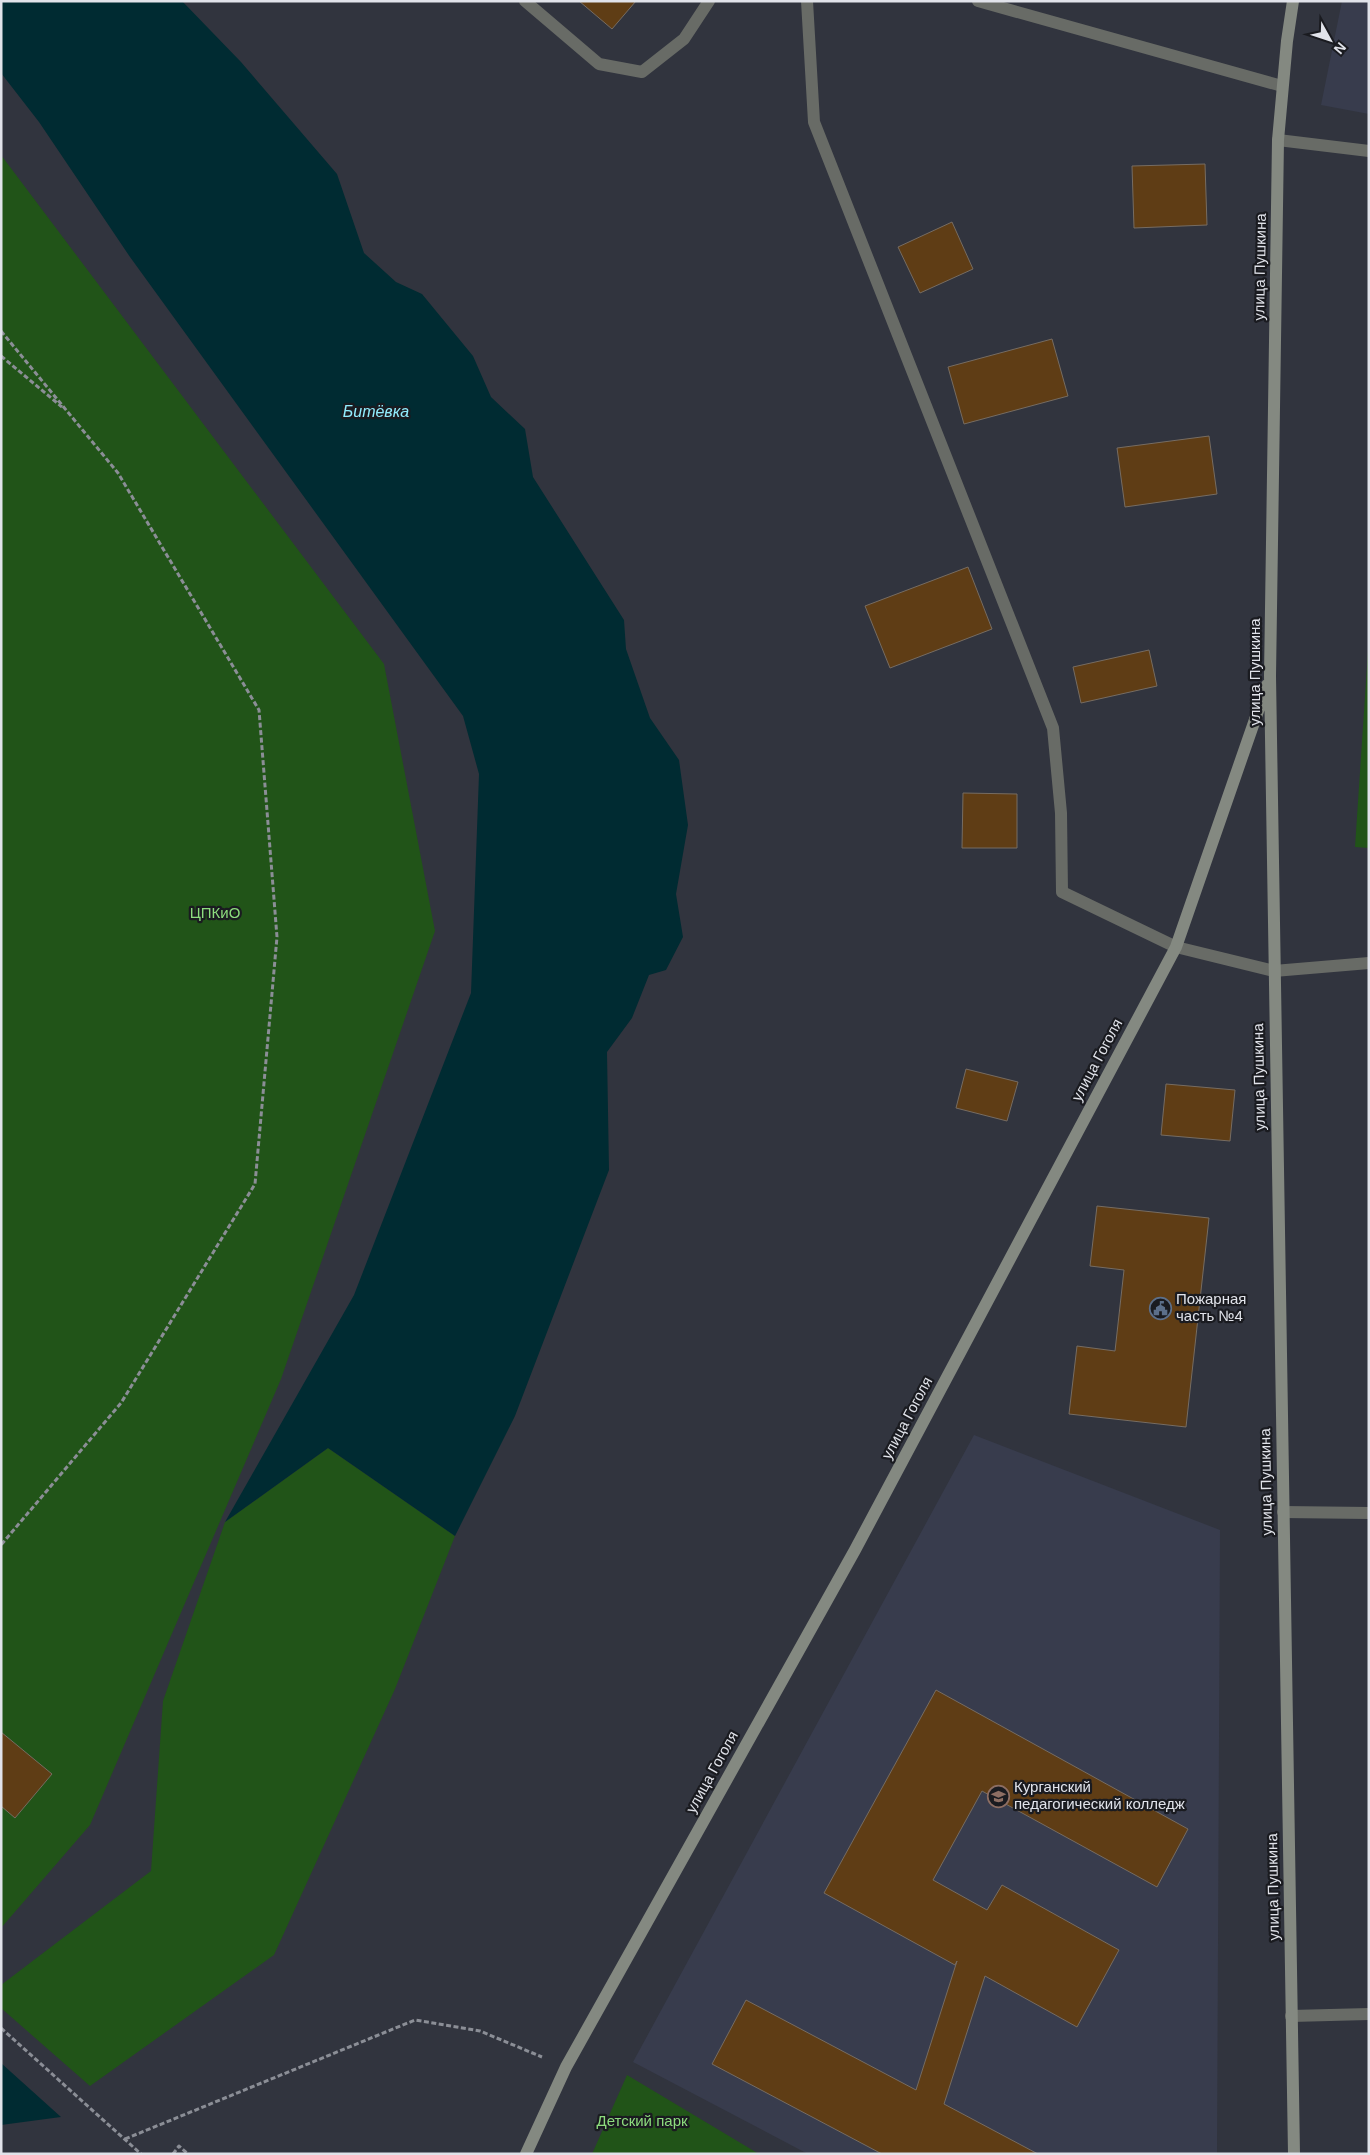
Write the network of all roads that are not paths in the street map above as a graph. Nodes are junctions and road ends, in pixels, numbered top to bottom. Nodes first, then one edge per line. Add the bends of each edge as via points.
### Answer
1 (525, 1) edge
2 (709, 1) edge
3 (806, 1) edge
4 (978, 1) edge
5 (1293, 1) edge
6 (1282, 86) junction
7 (1278, 140) junction
8 (1367, 152) edge
9 (1270, 676) junction
10 (1176, 946) junction
11 (1369, 963) edge
12 (1274, 971) junction
13 (1283, 1512) junction
14 (1369, 1513) edge
15 (1369, 2014) edge
16 (1291, 2016) junction
17 (526, 2154) edge
18 (1294, 2154) edge

1 - 2 lane via 599,64 642,72 684,40
3 - 10 lane via 814,122 1053,728 1061,813 1062,892
4 - 6 lane
5 - 6 main road, улица Пушкина
6 - 7 main road, улица Пушкина
7 - 8 lane
7 - 9 main road, улица Пушкина
9 - 10 main road, улица Гоголя
9 - 12 main road, улица Пушкина
10 - 12 lane
10 - 17 main road, улица Гоголя via 855,1550 566,2067
11 - 12 lane
12 - 13 main road, улица Пушкина
13 - 14 lane
13 - 16 main road, улица Пушкина
15 - 16 lane
16 - 18 main road, улица Пушкина

